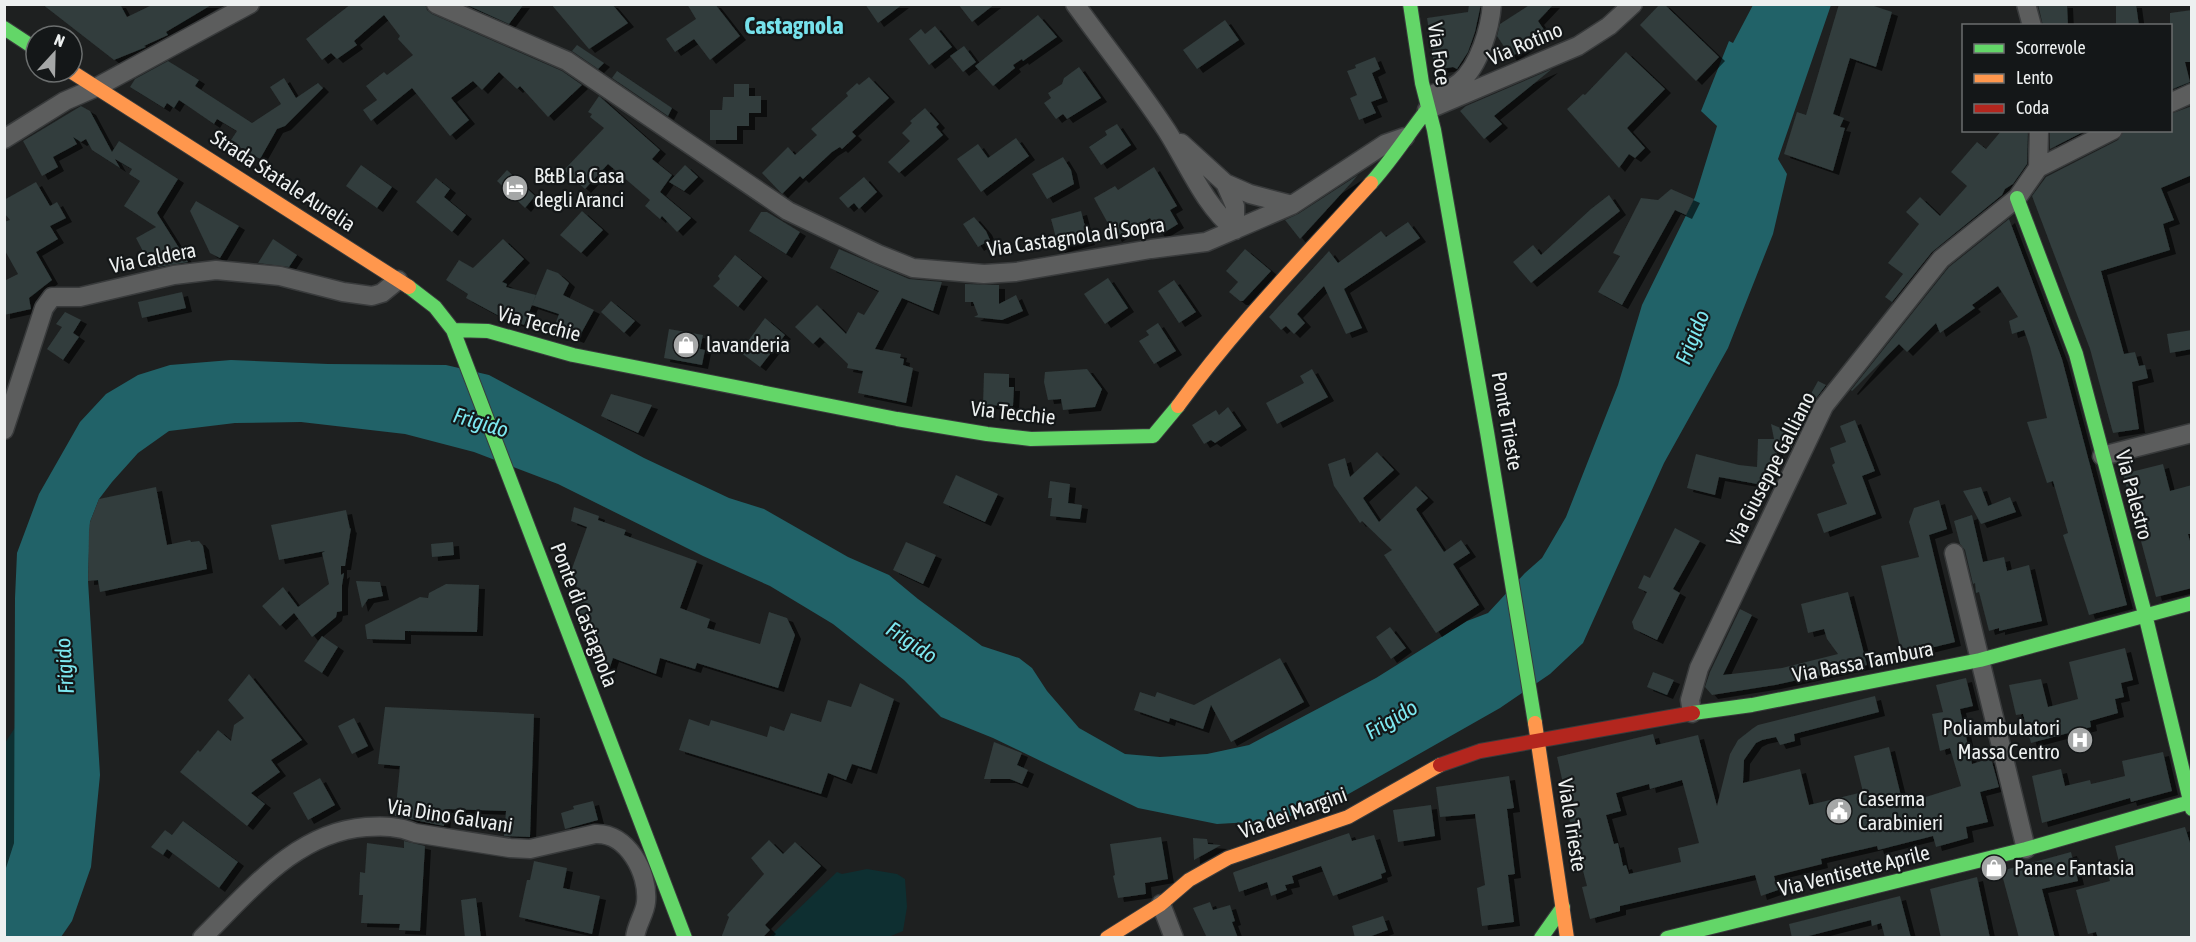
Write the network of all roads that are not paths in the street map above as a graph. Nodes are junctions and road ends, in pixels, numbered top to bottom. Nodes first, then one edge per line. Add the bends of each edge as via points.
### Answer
1 (250, 4) edge
2 (436, 4) edge
3 (1076, 4) edge
4 (1410, 4) edge
5 (1492, 4) edge
6 (1633, 4) edge
7 (2026, 4) edge
8 (2032, 24) edge
9 (4, 28) edge
10 (24, 41) edge
11 (84, 79) edge
12 (97, 87) junction
13 (2192, 93) edge
14 (2172, 102) edge
15 (1425, 103) junction
16 (1167, 131) junction
17 (2039, 132) edge
18 (2109, 132) edge
19 (1405, 137) junction
20 (4, 139) edge
21 (2038, 168) junction
22 (1225, 183) junction
23 (2017, 198) junction
24 (1292, 205) junction
25 (1234, 230) junction
26 (398, 280) junction
27 (455, 335) junction
28 (4, 430) edge
29 (2192, 433) edge
30 (2102, 456) junction
31 (1954, 552) dead end
32 (2192, 603) edge
33 (2145, 614) junction
34 (1980, 660) junction
35 (1692, 713) junction
36 (1535, 720) joint
37 (1538, 742) junction
38 (2191, 806) edge
39 (2026, 849) junction
40 (1161, 904) junction
41 (1563, 907) junction
42 (1739, 930) edge
43 (202, 938) edge
44 (635, 938) edge
45 (685, 938) edge
46 (1107, 938) edge
47 (1174, 938) edge
48 (1541, 938) edge
49 (1567, 938) edge
50 (1667, 938) edge

1 - 12 street
2 - 25 street, Via Castagnola di Sopra via 567,61 788,211 913,268 1016,272 1206,242
3 - 16 street
4 - 15 street, Via Foce
5 - 15 street via 1483,46 1466,75
6 - 15 street, Via Rotino via 1578,46
7 - 8 street
9 - 10 street
11 - 12 street, Strada Statale Aurelia
12 - 20 street via 65,101
12 - 26 street, Strada Statale Aurelia
13 - 14 street
15 - 19 street, Via Tecchie
15 - 36 street, Ponte Trieste via 1434,130
16 - 22 street
16 - 25 street via 1198,184
17 - 21 street
18 - 21 street
19 - 24 street, Via Castagnola di Sopra via 1385,144
19 - 27 street, Via Tecchie via 1384,169 1218,352 1152,436 1030,439 987,434 573,355 489,331
21 - 23 street, Via Giuseppe Galliano
22 - 24 street
22 - 25 street via 1235,206
23 - 30 street, Via Palestro via 2076,354
23 - 35 street, Via Giuseppe Galliano via 1941,259 1824,406 1699,668 1690,700
24 - 25 street, Via Castagnola di Sopra
26 - 27 street, Strada Statale Aurelia via 441,311
26 - 28 street, Via Caldera via 372,296 280,276 216,270 174,275 80,297 52,297 44,308
27 - 45 street, Ponte di Castagnola
29 - 30 street
30 - 33 street, Via Palestro
31 - 34 street
32 - 33 street, Via Bassa Tambura
33 - 34 street, Via Bassa Tambura
33 - 38 street, Via Palestro
34 - 35 street, Via Bassa Tambura
34 - 39 street
35 - 37 street, Via Bassa Tambura
36 - 37 street, Viale Trieste
37 - 40 street, Via dei Margini via 1480,751 1437,766 1348,817 1228,858 1189,880
37 - 41 street, Viale Trieste
38 - 39 street, Via Ventisette Aprile
39 - 42 street, Via Ventisette Aprile
40 - 46 street, Via dei Margini
40 - 47 street
41 - 48 street
41 - 49 street, Viale Trieste
42 - 50 street, Via Ventisette Aprile
43 - 44 street, Via Dino Galvani via 263,878 309,843 355,828 385,826 530,849 604,833 624,844 647,887 646,905

